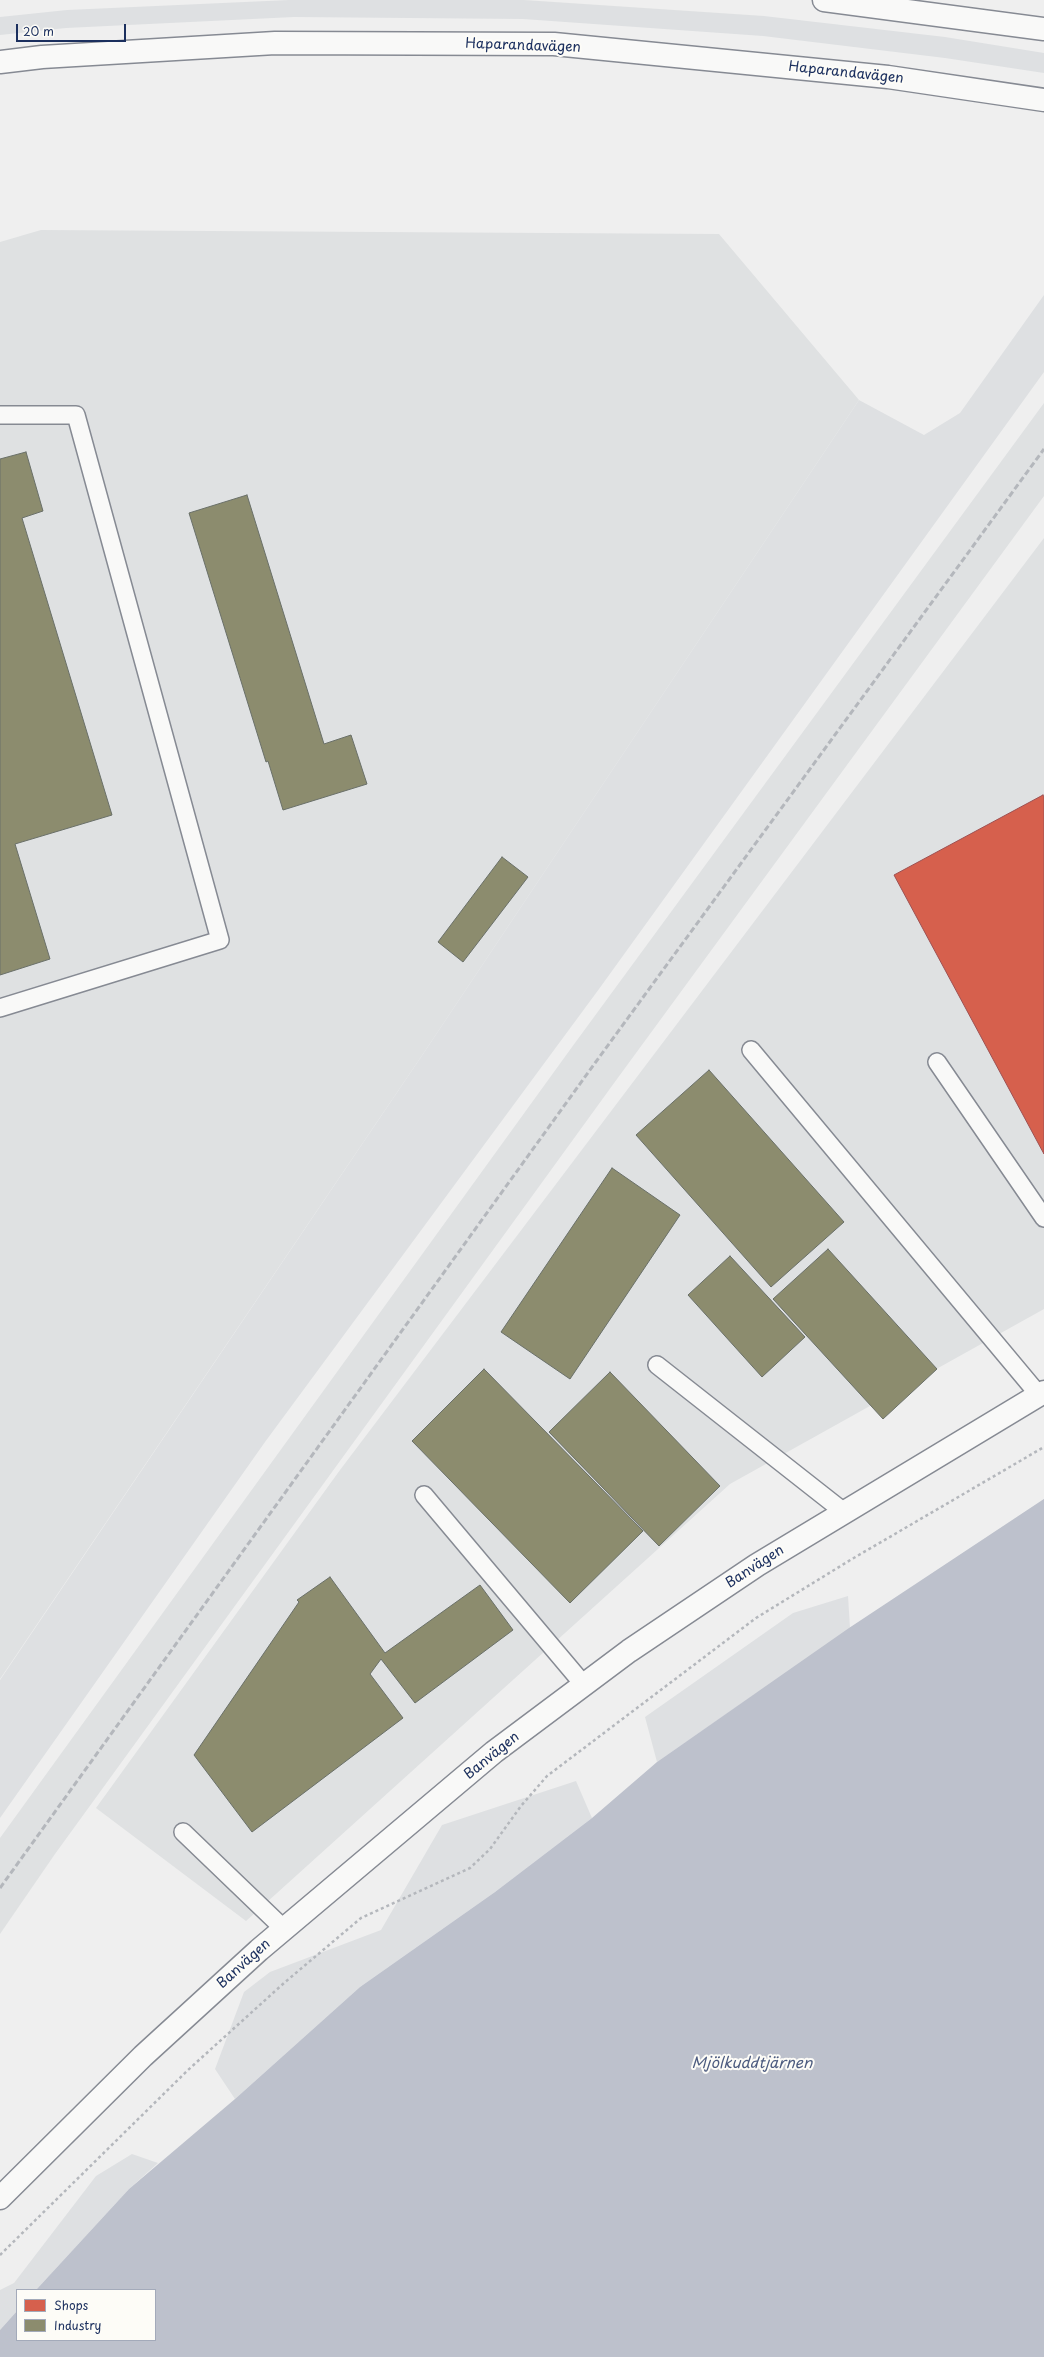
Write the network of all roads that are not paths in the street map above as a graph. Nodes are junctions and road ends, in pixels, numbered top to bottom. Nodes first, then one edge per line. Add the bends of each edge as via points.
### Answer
1 (824, 0) edge
2 (1044, 29) edge
3 (0, 62) edge
4 (1044, 100) edge
5 (0, 415) edge
6 (0, 1008) edge
7 (752, 1050) dead end
8 (937, 1062) dead end
9 (1044, 1218) edge
10 (657, 1365) dead end
11 (1042, 1394) edge
12 (424, 1495) dead end
13 (844, 1512) junction
14 (584, 1685) junction
15 (183, 1832) dead end
16 (284, 1929) junction
17 (0, 2198) edge

1 - 2 street
3 - 4 street, Haparandavägen via 42,57 275,43 554,44 888,77
5 - 6 lane via 76,415 220,940
7 - 11 lane
8 - 9 lane
10 - 13 lane
11 - 13 street, Banvägen
12 - 14 lane
13 - 14 street, Banvägen via 757,1565 629,1651
14 - 16 street, Banvägen via 494,1752
15 - 16 lane
16 - 17 street, Banvägen via 144,2056

